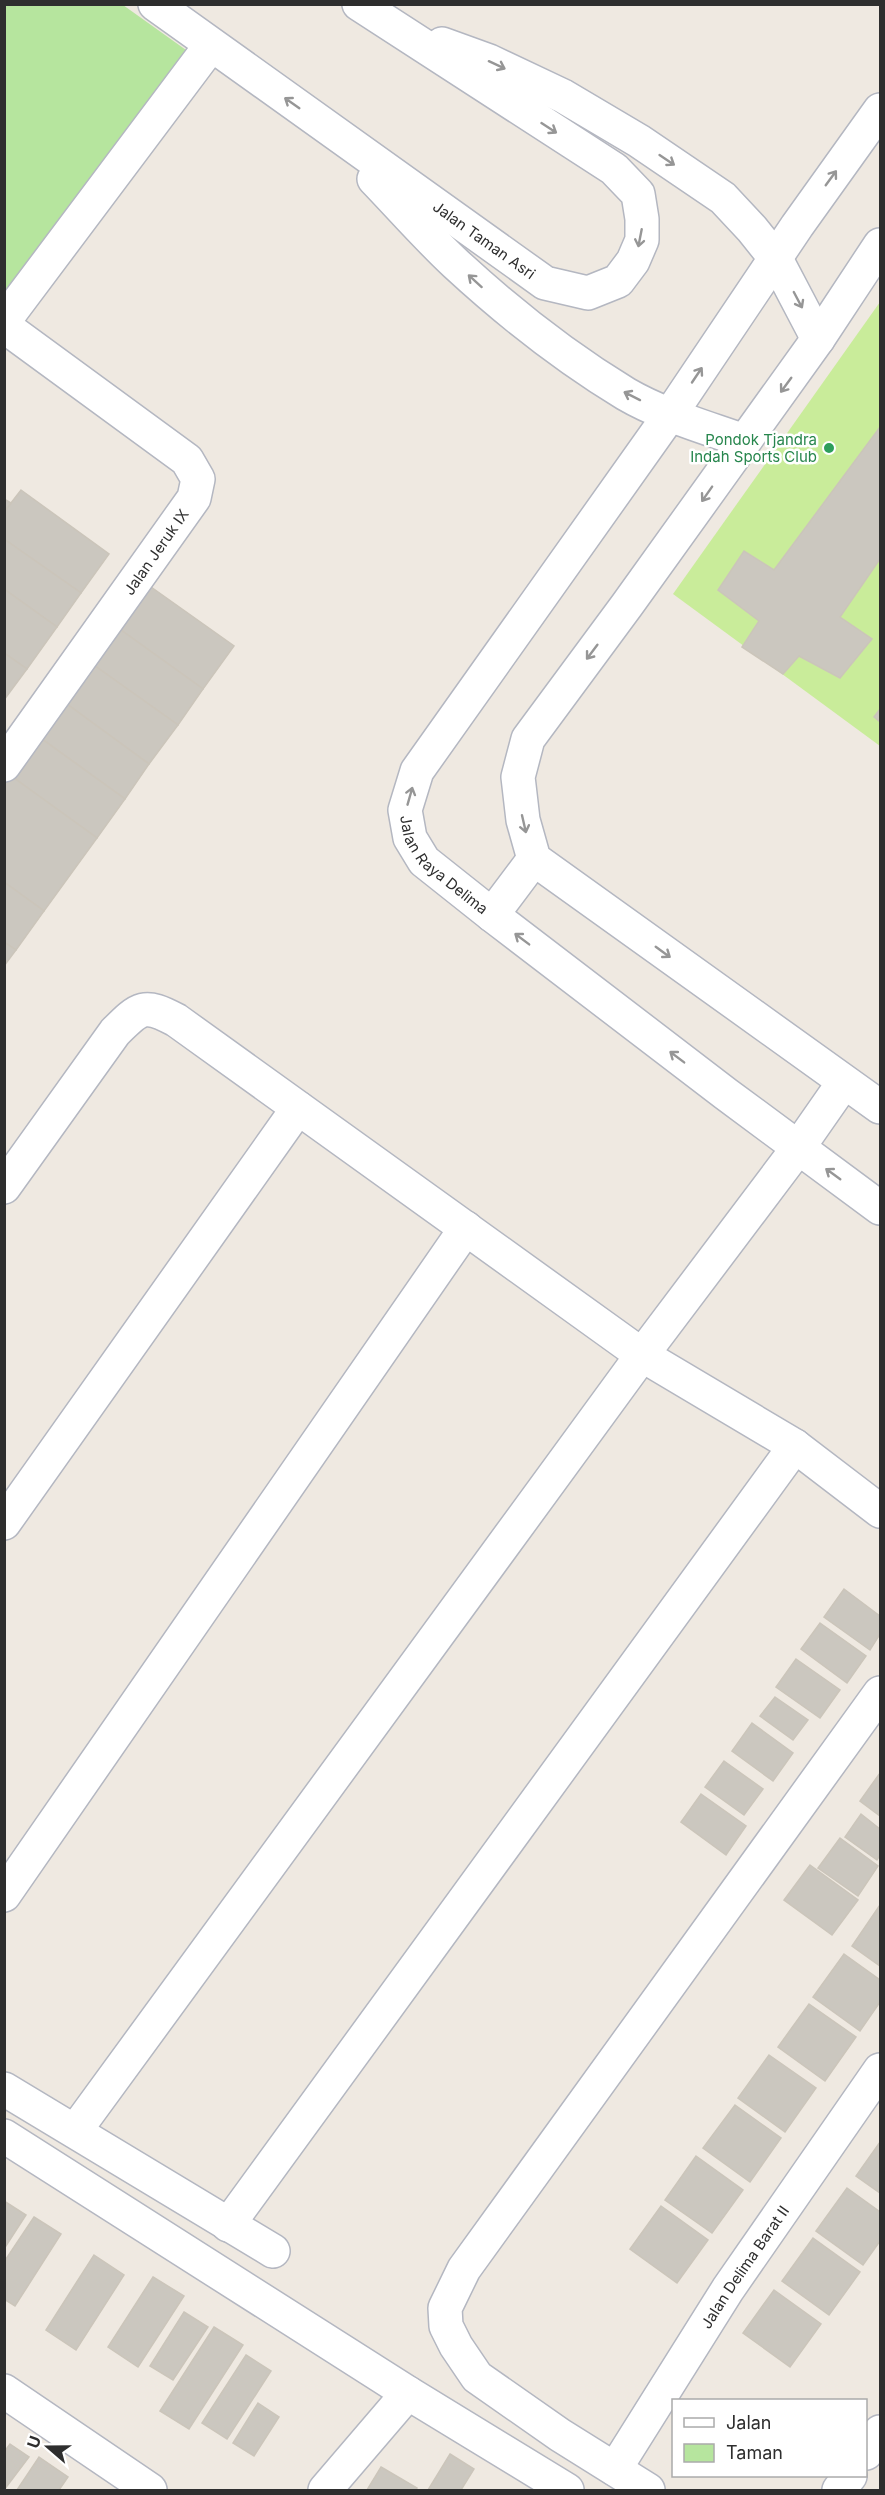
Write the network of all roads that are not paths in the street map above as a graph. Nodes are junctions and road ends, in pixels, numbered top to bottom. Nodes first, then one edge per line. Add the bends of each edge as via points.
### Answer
1 (155, 4) edge
2 (371, 13) edge
3 (211, 45) junction
4 (880, 110) edge
5 (321, 124) junction
6 (880, 245) edge
7 (776, 259) junction
8 (4, 321) edge
9 (4, 326) edge
10 (818, 339) junction
11 (673, 410) junction
12 (749, 435) junction
13 (4, 765) edge
14 (534, 859) junction
15 (492, 915) junction
16 (843, 1082) junction
17 (880, 1107) edge
18 (298, 1108) junction
19 (798, 1148) junction
20 (4, 1187) edge
21 (880, 1208) edge
22 (466, 1228) junction
23 (642, 1355) junction
24 (795, 1446) junction
25 (880, 1511) edge
26 (4, 1523) edge
27 (880, 1693) edge
28 (4, 1895) edge
29 (880, 2070) edge
30 (4, 2089) edge
31 (75, 2131) junction
32 (4, 2136) edge
33 (228, 2225) junction
34 (273, 2251) dead end
35 (4, 2391) edge
36 (408, 2393) junction
37 (880, 2432) edge
38 (867, 2452) edge
39 (615, 2469) junction
40 (849, 2477) edge
41 (150, 2490) edge
42 (325, 2490) edge
43 (567, 2490) edge
44 (648, 2490) edge
45 (839, 2490) edge

1 - 3 street, Jalan Taman Asri
2 -> 5 street, Jalan Taman Asri via 614,170 638,194 642,240 633,261 618,281 588,293 545,282
2 -> 7 street via 563,96 639,141 723,198
5 -> 3 street, Jalan Taman Asri
3 - 8 street
7 -> 4 street
11 -> 5 street via 627,394 508,311 454,262
6 - 10 street
7 -> 10 street
11 -> 7 street
9 - 13 street, Jalan Jeruk IX via 187,460 198,479 194,498
10 -> 12 street
11 - 12 street
15 -> 11 street, Jalan Raya Delima via 424,861 410,838 405,810 417,771
12 -> 14 street via 528,739 518,777 523,820
14 - 15 street
14 -> 16 street
19 -> 15 street, Jalan Raya Delima
16 - 17 street
16 - 19 street
18 - 20 street via 176,1020 160,1011 134,1012
18 - 22 street
18 - 26 street
21 -> 19 street, Jalan Raya Delima
19 - 23 street
22 - 23 street
22 - 28 street
23 - 24 street
23 - 31 street
24 - 25 street
24 - 33 street
27 - 39 street via 464,2269 445,2308 446,2326 477,2377
29 - 39 street, Jalan Delima Barat II via 728,2289
30 - 31 street
31 - 33 street
32 - 36 street
33 - 34 street
35 - 41 street
36 - 42 street
36 - 43 street
37 - 38 street
39 - 44 street
40 - 45 street

